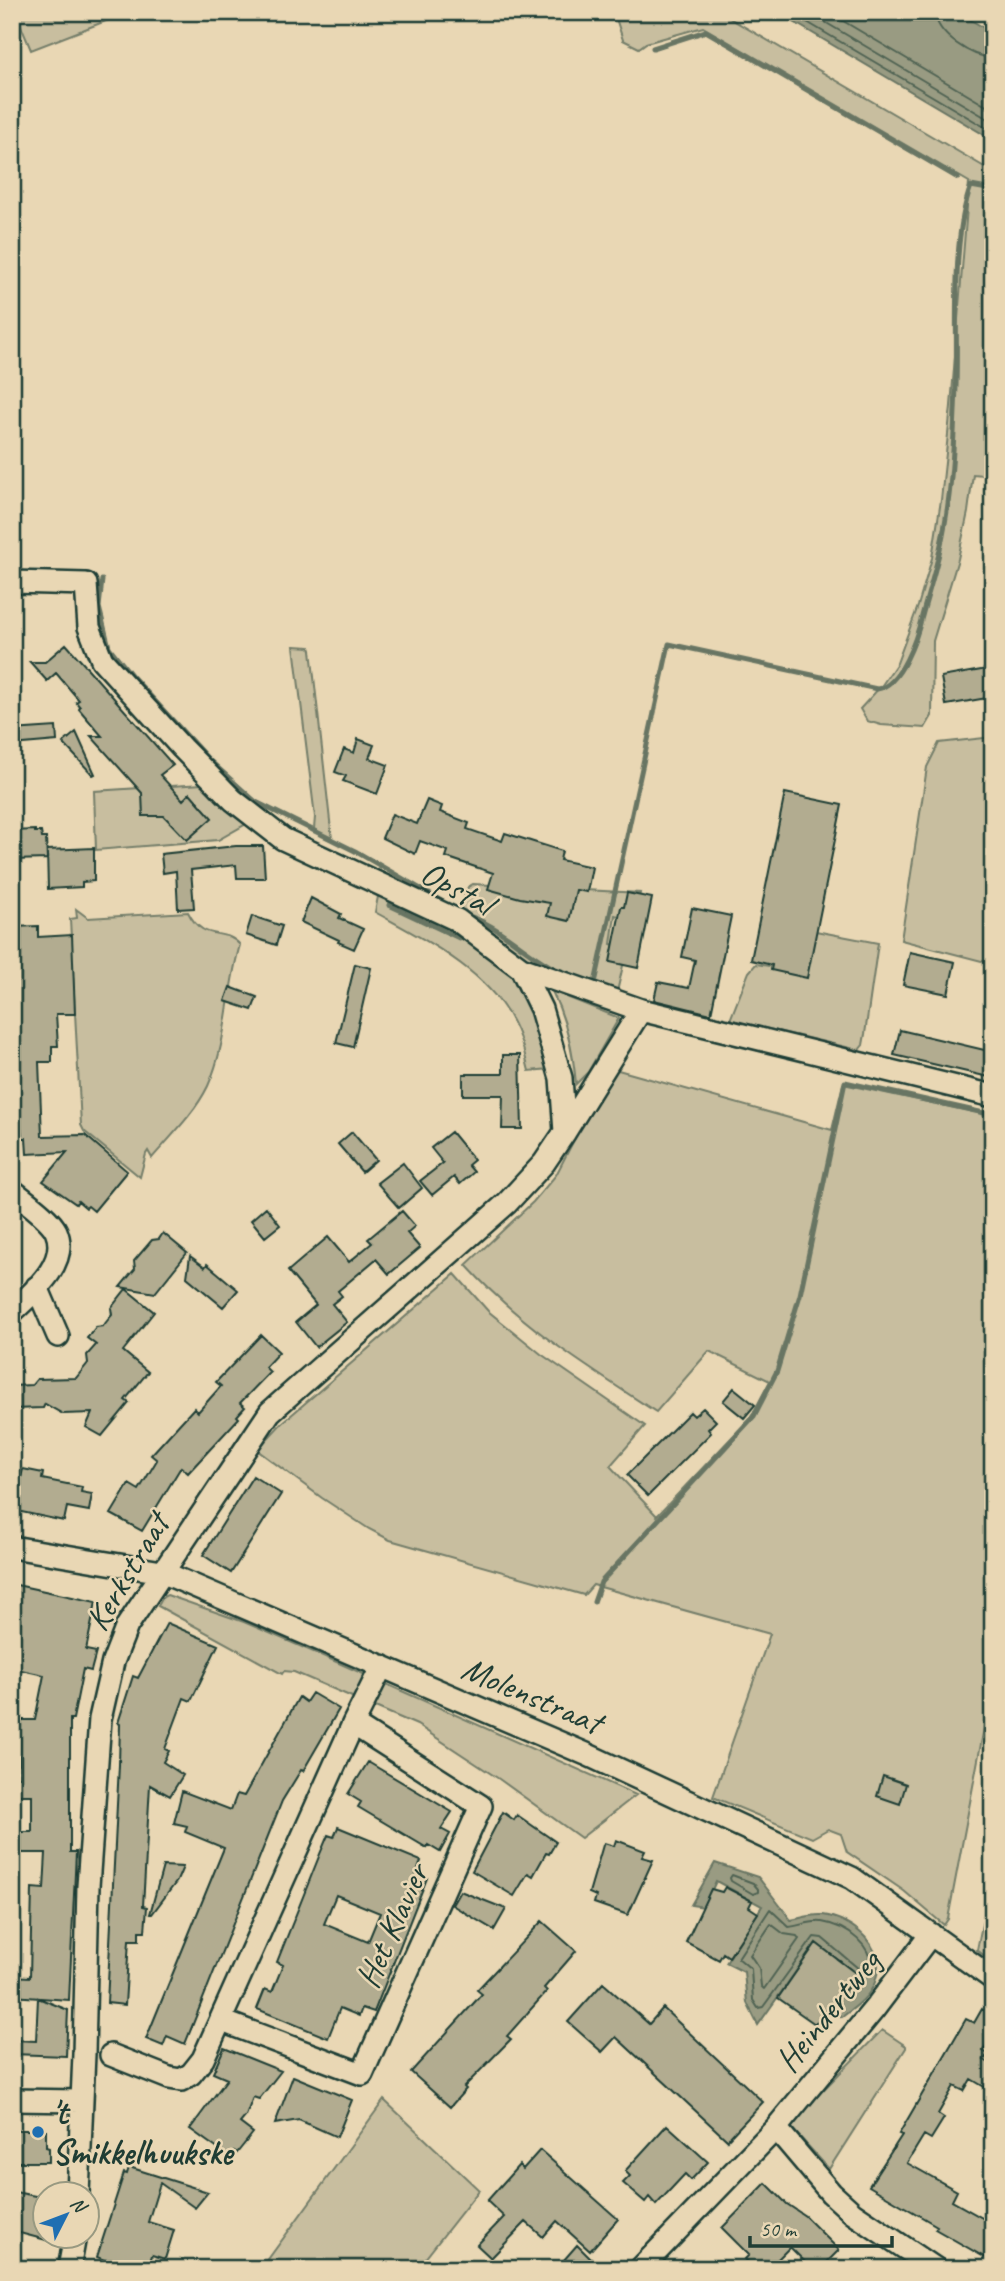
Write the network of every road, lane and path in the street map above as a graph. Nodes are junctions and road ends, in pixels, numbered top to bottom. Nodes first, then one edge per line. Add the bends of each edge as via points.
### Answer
1 (12, 582) edge
2 (521, 968) junction
3 (641, 1010) junction
4 (993, 1096) edge
5 (565, 1132) junction
6 (12, 1190) edge
7 (37, 1287) junction
8 (12, 1312) edge
9 (58, 1336) dead end
10 (12, 1546) edge
11 (162, 1573) junction
12 (382, 1666) junction
13 (353, 1724) junction
14 (931, 1934) junction
15 (993, 1979) edge
16 (222, 2021) junction
17 (111, 2055) dead end
18 (12, 2100) edge
19 (80, 2101) junction
20 (776, 2128) junction
21 (78, 2180) edge
22 (72, 2250) edge
23 (69, 2269) edge
24 (640, 2269) edge
25 (935, 2269) edge

1 - 2 street, Opstal via 86,584 89,627 102,660 233,800 283,839 457,920
2 - 3 street, Opstal
2 - 5 street via 541,1009 561,1078
3 - 4 street, Opstal
3 - 5 street, Kerkstraat
5 - 11 street, Kerkstraat via 508,1203 270,1412
6 - 7 street via 56,1230 58,1258
7 - 8 street
7 - 9 street
10 - 11 street, Molenstraat
11 - 12 street, Molenstraat
11 - 19 street, Kerkstraat via 127,1626 100,1719
12 - 13 street
12 - 14 street, Molenstraat via 586,1754 852,1878
13 - 16 street
13 - 16 street, Het Klavier via 481,1807 459,1857 362,2074
14 - 15 street, Molenstraat
14 - 20 street, Heindertweg
16 - 17 street via 203,2059 181,2080
18 - 19 street
19 - 21 street, Kerkstraat
20 - 24 street, Heindertweg
20 - 25 street via 853,2213
22 - 23 street

